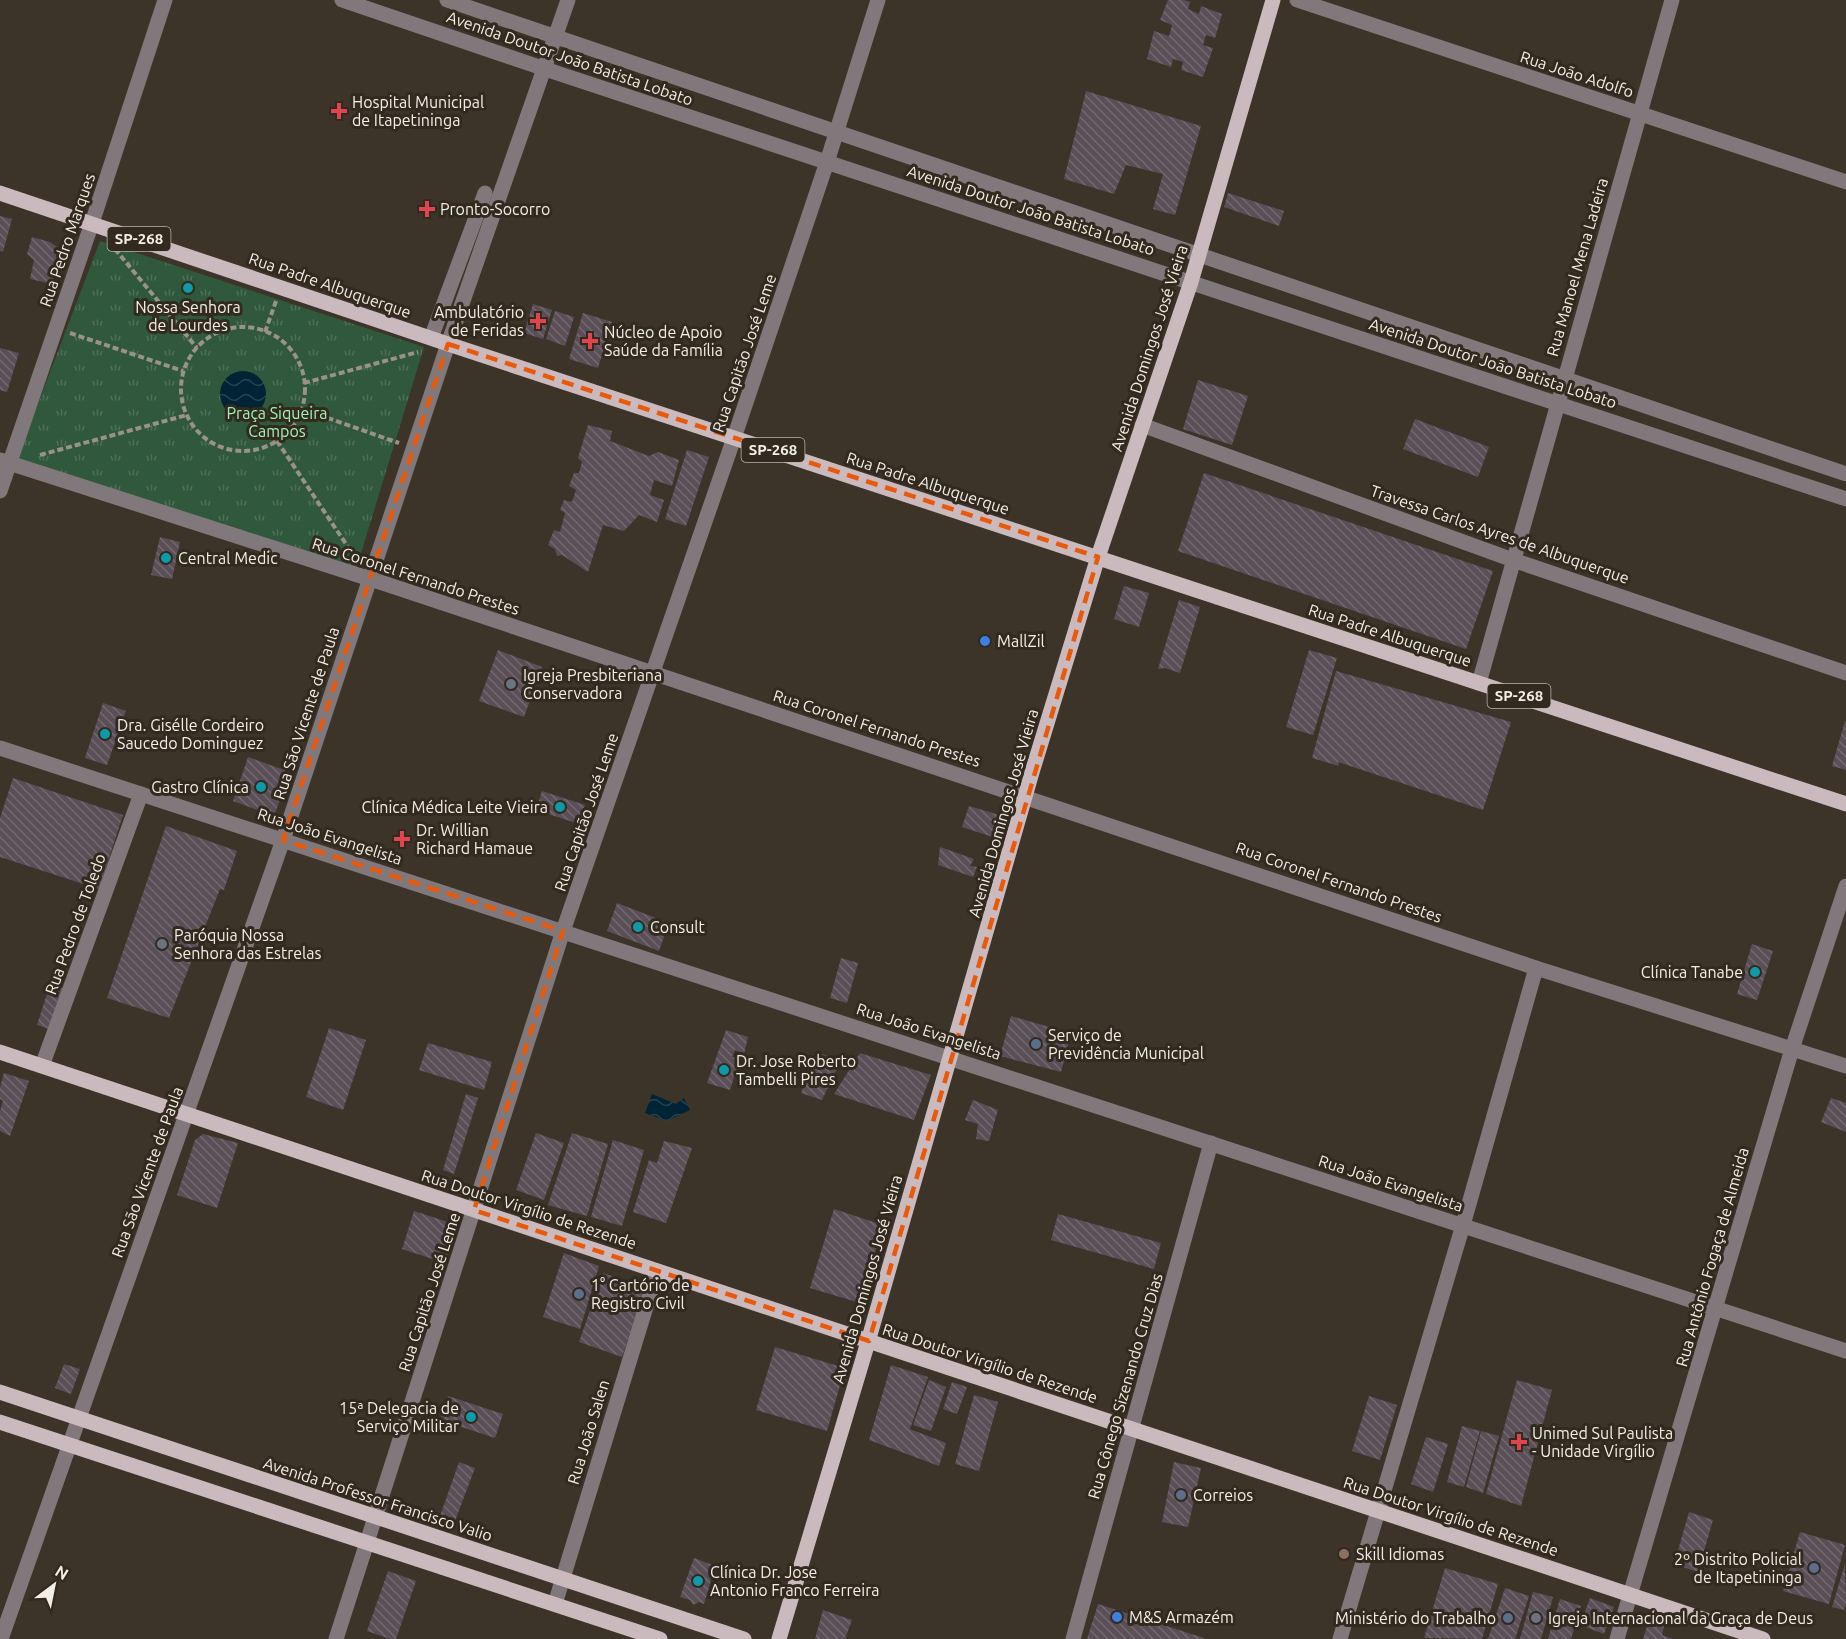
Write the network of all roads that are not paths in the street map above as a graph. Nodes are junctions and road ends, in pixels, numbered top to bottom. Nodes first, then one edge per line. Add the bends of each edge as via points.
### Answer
1 (165, 0) edge
2 (342, 0) edge
3 (447, 0) edge
4 (568, 0) edge
5 (878, 0) edge
6 (1274, 0) edge
7 (1297, 0) edge
8 (1672, 0) edge
9 (556, 37) junction
10 (544, 69) junction
11 (1640, 114) junction
12 (836, 132) junction
13 (827, 162) junction
14 (1846, 182) edge
15 (0, 193) edge
16 (485, 193) dead end
17 (92, 223) junction
18 (1199, 255) junction
19 (1191, 282) junction
20 (427, 337) junction
21 (448, 344) junction
22 (1565, 379) junction
23 (1557, 404) junction
24 (1142, 425) junction
25 (734, 438) junction
26 (4, 462) edge
27 (1846, 474) edge
28 (0, 491) edge
29 (1846, 499) edge
30 (1098, 557) junction
31 (1513, 560) junction
32 (370, 579) junction
33 (653, 674) junction
34 (1846, 674) edge
35 (1479, 683) junction
36 (0, 748) edge
37 (141, 794) junction
38 (1026, 796) junction
39 (1846, 804) edge
40 (283, 840) junction
41 (1846, 886) edge
42 (563, 932) junction
43 (1536, 968) junction
44 (1792, 1049) junction
45 (0, 1052) edge
46 (951, 1058) junction
47 (1846, 1065) edge
48 (42, 1066) junction
49 (187, 1114) junction
50 (1211, 1143) junction
51 (474, 1210) junction
52 (1463, 1226) junction
53 (657, 1270) junction
54 (1716, 1308) junction
55 (868, 1341) junction
56 (1846, 1351) edge
57 (0, 1392) edge
58 (79, 1418) junction
59 (0, 1422) edge
60 (1131, 1428) junction
61 (69, 1445) junction
62 (177, 1451) junction
63 (245, 1473) junction
64 (169, 1478) junction
65 (237, 1500) junction
66 (1379, 1511) junction
67 (376, 1517) junction
68 (367, 1543) junction
69 (562, 1579) junction
70 (1630, 1595) junction
71 (555, 1605) junction
72 (1, 1639) edge
73 (336, 1639) edge
74 (660, 1639) edge
75 (744, 1639) edge
76 (779, 1639) edge
77 (1073, 1639) edge
78 (1340, 1639) edge
79 (1617, 1639) edge
80 (1763, 1639) edge

1 - 17 street, Rua Pedro Marques
2 - 10 street, Avenida Doutor João Batista Lobato
3 - 9 street, Avenida Doutor João Batista Lobato
4 - 9 street, Rua São Vicente de Paula
5 - 12 street, Rua Capitão José Leme
6 - 18 main road, Avenida Domingos José Vieira
7 - 11 street, Rua João Adolfo
8 - 11 street, Rua Manoel Mena Ladeira
9 - 10 street, Rua São Vicente de Paula
9 - 12 street, Avenida Doutor João Batista Lobato
10 - 13 street, Avenida Doutor João Batista Lobato
10 - 21 street, Rua São Vicente de Paula
11 - 14 street, Rua João Adolfo
11 - 22 street, Rua Manoel Mena Ladeira
12 - 13 street, Rua Capitão José Leme
12 - 18 street, Avenida Doutor João Batista Lobato
13 - 19 street, Avenida Doutor João Batista Lobato
13 - 25 street, Rua Capitão José Leme
15 - 17 main road, Rua Padre Albuquerque / SP-268
16 - 20 street
17 - 20 main road, Rua Padre Albuquerque / SP-268
17 - 26 street, Rua Pedro Marques
18 - 19 main road, Avenida Domingos José Vieira
18 - 22 street, Avenida Doutor João Batista Lobato
19 - 23 street, Avenida Doutor João Batista Lobato
19 - 24 main road, Avenida Domingos José Vieira
20 - 21 main road, Rua Padre Albuquerque
21 - 25 main road, Rua Padre Albuquerque / SP-268
21 - 32 street, Rua São Vicente de Paula
22 - 23 street, Rua Manoel Mena Ladeira
22 - 27 street, Avenida Doutor João Batista Lobato
23 - 29 street, Avenida Doutor João Batista Lobato
23 - 31 street, Rua Manoel Mena Ladeira
24 - 30 main road, Avenida Domingos José Vieira
24 - 31 street, Travessa Carlos Ayres de Albuquerque
25 - 30 main road, Rua Padre Albuquerque / SP-268
25 - 33 street, Rua Capitão José Leme
26 - 28 street, Rua Pedro Marques
26 - 32 street, Rua Coronel Fernando Prestes
30 - 35 main road, Rua Padre Albuquerque / SP-268
30 - 38 main road, Avenida Domingos José Vieira
31 - 34 street, Travessa Carlos Ayres de Albuquerque
31 - 35 street, Rua Manoel Mena Ladeira
32 - 33 street, Rua Coronel Fernando Prestes
32 - 40 street, Rua São Vicente de Paula
33 - 38 street, Rua Coronel Fernando Prestes
33 - 42 street, Rua Capitão José Leme
35 - 39 main road, Rua Padre Albuquerque / SP-268
36 - 37 street, Rua João Evangelista
37 - 40 street, Rua João Evangelista
37 - 48 street, Rua Pedro de Toledo
38 - 43 street, Rua Coronel Fernando Prestes
38 - 46 main road, Avenida Domingos José Vieira
40 - 42 street, Rua João Evangelista
40 - 49 street, Rua São Vicente de Paula
41 - 44 street, Rua Antônio Fogaça de Almeida
42 - 46 street, Rua João Evangelista
42 - 51 street, Rua Capitão José Leme
43 - 44 street, Rua Coronel Fernando Prestes
43 - 52 street
44 - 47 street, Rua Coronel Fernando Prestes
44 - 54 street, Rua Antônio Fogaça de Almeida
45 - 48 main road, Rua Doutor Virgílio de Rezende
46 - 50 street, Rua João Evangelista
46 - 55 main road, Avenida Domingos José Vieira
48 - 49 main road, Rua Doutor Virgílio de Rezende
49 - 51 main road, Rua Doutor Virgílio de Rezende
49 - 58 street, Rua São Vicente de Paula
50 - 52 street, Rua João Evangelista
50 - 60 street, Rua Cônego Sizenando Cruz Dias
51 - 53 main road, Rua Doutor Virgílio de Rezende
51 - 67 street, Rua Capitão José Leme
52 - 54 street, Rua João Evangelista
52 - 66 street
53 - 55 main road, Rua Doutor Virgílio de Rezende
53 - 69 street, Rua João Salen
54 - 56 street, Rua João Evangelista
54 - 70 street, Rua Antônio Fogaça de Almeida
55 - 60 main road, Rua Doutor Virgílio de Rezende
55 - 76 main road, Avenida Domingos José Vieira
57 - 58 main road, Avenida Professor Francisco Valio
58 - 61 street, Rua São Vicente de Paula
58 - 62 main road, Avenida Professor Francisco Valio
59 - 61 main road
60 - 66 main road, Rua Doutor Virgílio de Rezende
60 - 77 street, Rua Cônego Sizenando Cruz Dias
61 - 64 main road
61 - 72 street, Rua São Vicente de Paula
62 - 63 main road, Avenida Professor Francisco Valio
62 - 64 main road
63 - 65 main road
63 - 67 main road, Avenida Professor Francisco Valio
64 - 65 main road
65 - 68 main road
66 - 70 main road, Rua Doutor Virgílio de Rezende
66 - 78 street
67 - 68 street, Rua Capitão José Leme
67 - 69 main road, Avenida Professor Francisco Valio
68 - 71 main road
68 - 73 street, Rua Capitão José Leme
69 - 71 street, Rua João Salen
69 - 75 main road, Avenida Professor Francisco Valio
70 - 79 street, Rua Antônio Fogaça de Almeida
70 - 80 main road, Rua Doutor Virgílio de Rezende
71 - 74 main road

